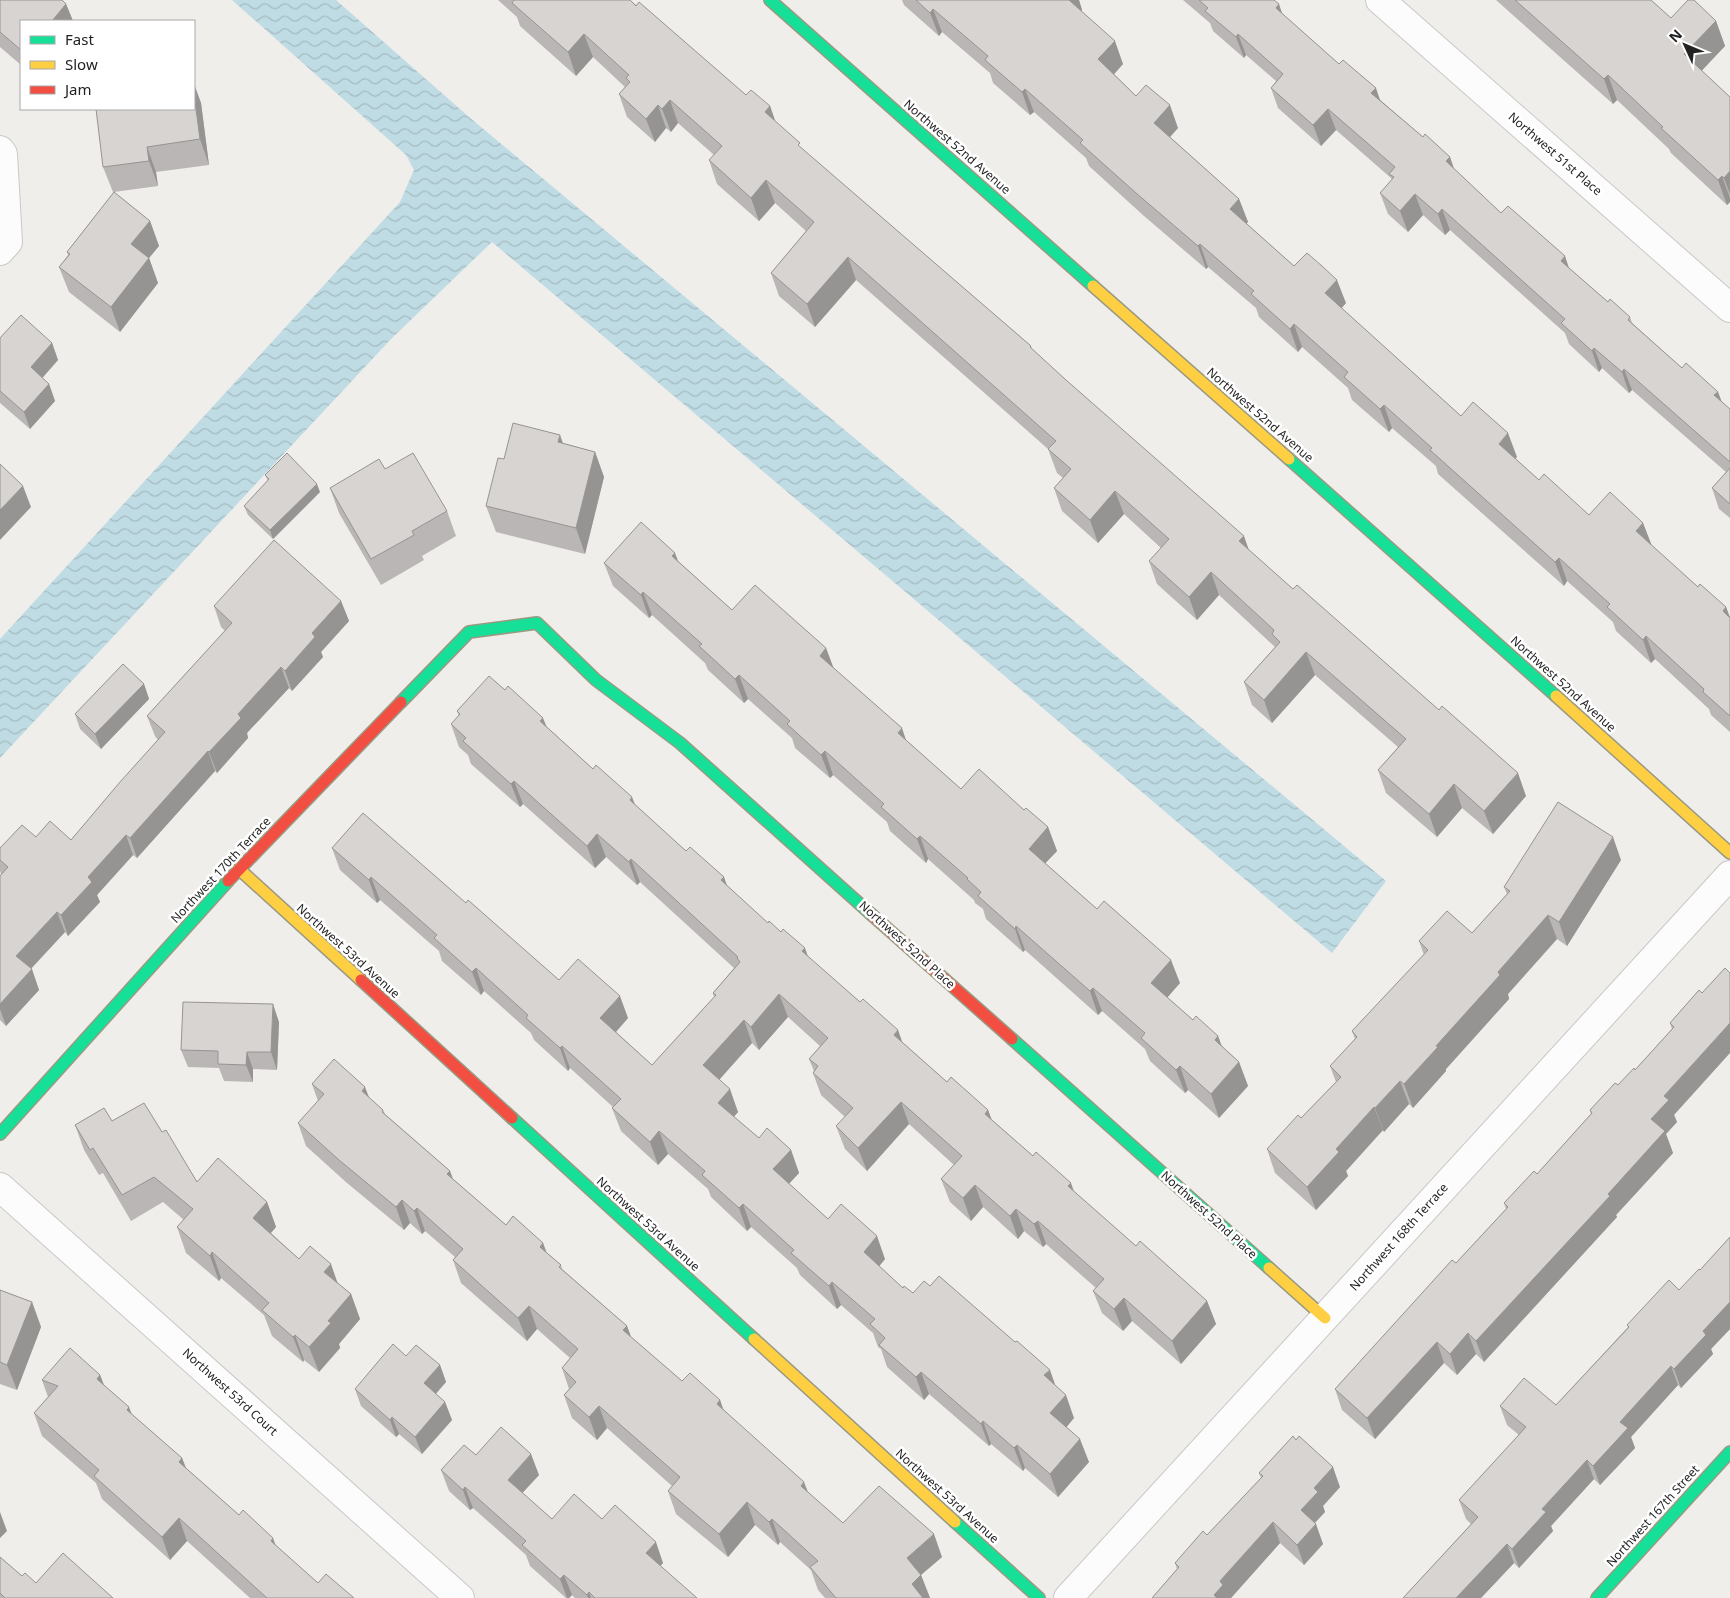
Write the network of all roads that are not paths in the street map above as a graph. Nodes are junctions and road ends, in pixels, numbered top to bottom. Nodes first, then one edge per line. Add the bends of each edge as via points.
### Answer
1 (770, 0) edge
2 (1380, 0) edge
3 (2, 152) edge
4 (0, 251) edge
5 (1728, 302) edge
6 (469, 632) joint
7 (1730, 853) edge
8 (238, 869) junction
9 (1730, 875) edge
10 (0, 1134) edge
11 (0, 1186) edge
12 (1325, 1318) junction
13 (1730, 1452) edge
14 (460, 1598) edge
15 (1039, 1598) edge
16 (1068, 1598) edge
17 (1597, 1598) edge

1 - 7 street, Northwest 52nd Avenue via 1519,662
2 - 5 street, Northwest 51st Place
3 - 4 street via 8,242
6 - 8 street, Northwest 170th Terrace
6 - 12 street, Northwest 52nd Place via 537,623 596,680 680,743
8 - 10 street, Northwest 170th Terrace
8 - 15 street, Northwest 53rd Avenue
9 - 12 street, Northwest 168th Terrace
11 - 14 street, Northwest 53rd Court
12 - 16 street, Northwest 168th Terrace
13 - 17 street, Northwest 167th Street

